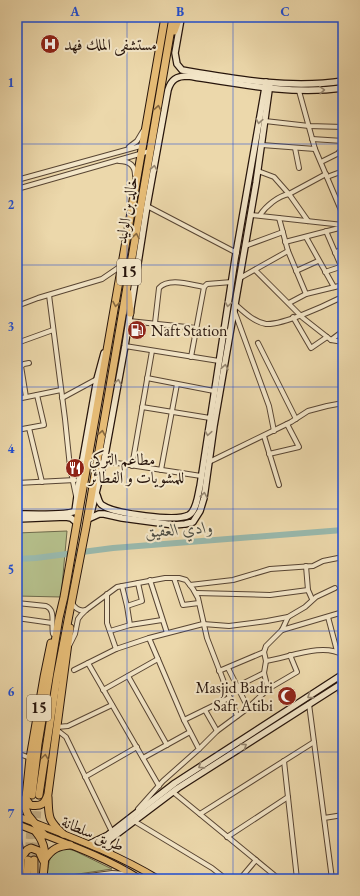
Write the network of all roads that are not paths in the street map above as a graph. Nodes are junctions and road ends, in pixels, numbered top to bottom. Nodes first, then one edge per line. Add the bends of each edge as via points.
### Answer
1 (165, 17) edge
2 (173, 17) edge
3 (180, 17) edge
4 (169, 40) junction
5 (188, 73) junction
6 (343, 81) edge
7 (267, 85) junction
8 (343, 88) edge
9 (299, 91) junction
10 (265, 121) junction
11 (147, 122) junction
12 (309, 126) junction
13 (343, 128) edge
14 (312, 139) junction
15 (343, 141) edge
16 (152, 142) junction
17 (143, 145) junction
18 (262, 145) junction
19 (295, 148) junction
20 (315, 149) junction
21 (119, 151) junction
22 (150, 151) junction
23 (341, 152) edge
24 (141, 153) junction
25 (343, 157) edge
26 (111, 162) junction
27 (321, 162) junction
28 (299, 168) dead end
29 (343, 170) edge
30 (258, 171) junction
31 (29, 176) junction
32 (327, 176) junction
33 (17, 180) edge
34 (31, 185) junction
35 (17, 189) edge
36 (135, 192) junction
37 (247, 192) junction
38 (254, 194) junction
39 (289, 194) junction
40 (343, 198) edge
41 (337, 201) junction
42 (147, 206) junction
43 (251, 214) junction
44 (260, 215) junction
45 (343, 215) edge
46 (279, 218) junction
47 (308, 221) junction
48 (343, 226) edge
49 (283, 232) junction
50 (326, 232) junction
51 (306, 237) junction
52 (286, 242) junction
53 (245, 246) junction
54 (343, 248) edge
55 (288, 251) junction
56 (236, 253) junction
57 (335, 253) junction
58 (318, 261) junction
59 (122, 264) junction
60 (342, 266) edge
61 (255, 270) junction
62 (296, 272) junction
63 (325, 272) junction
64 (240, 278) junction
65 (232, 282) junction
66 (343, 285) edge
67 (127, 286) junction
68 (204, 287) junction
69 (334, 287) junction
70 (306, 294) junction
71 (49, 295) junction
72 (340, 298) dead end
73 (289, 303) junction
74 (17, 306) edge
75 (235, 307) junction
76 (130, 313) junction
77 (300, 315) junction
78 (293, 317) junction
79 (129, 321) junction
80 (155, 323) junction
81 (196, 328) junction
82 (53, 330) junction
83 (343, 331) edge
84 (110, 338) junction
85 (329, 338) junction
86 (343, 342) edge
87 (17, 343) edge
88 (258, 343) dead end
89 (125, 346) junction
90 (152, 351) junction
91 (191, 357) junction
92 (219, 361) junction
93 (29, 363) dead end
94 (147, 378) junction
95 (97, 379) junction
96 (177, 384) junction
97 (61, 390) junction
98 (214, 390) junction
99 (37, 395) junction
100 (26, 398) junction
101 (62, 398) junction
102 (17, 399) edge
103 (216, 401) junction
104 (343, 403) edge
105 (142, 407) junction
106 (172, 412) junction
107 (210, 418) junction
108 (296, 419) junction
109 (287, 424) junction
110 (29, 428) junction
111 (17, 430) edge
112 (274, 430) junction
113 (264, 436) junction
114 (89, 453) junction
115 (269, 454) junction
116 (104, 462) junction
117 (209, 462) junction
118 (82, 464) junction
119 (132, 466) junction
120 (160, 470) junction
121 (201, 476) junction
122 (79, 480) junction
123 (72, 481) junction
124 (42, 482) junction
125 (17, 483) edge
126 (279, 485) dead end
127 (97, 494) junction
128 (77, 500) junction
129 (77, 510) junction
130 (17, 514) edge
131 (123, 515) junction
132 (17, 519) edge
133 (88, 522) junction
134 (76, 524) junction
135 (343, 557) edge
136 (306, 566) junction
137 (174, 578) junction
138 (150, 580) junction
139 (138, 583) junction
140 (190, 585) junction
141 (122, 586) junction
142 (335, 588) dead end
143 (308, 590) junction
144 (196, 593) junction
145 (107, 594) junction
146 (312, 599) junction
147 (72, 600) junction
148 (17, 603) edge
149 (199, 603) junction
150 (127, 606) junction
151 (86, 610) junction
152 (342, 613) edge
153 (288, 617) junction
154 (328, 617) junction
155 (17, 618) edge
156 (59, 618) junction
157 (69, 618) junction
158 (343, 618) edge
159 (162, 620) junction
160 (52, 623) junction
161 (203, 624) junction
162 (130, 625) junction
163 (282, 630) junction
164 (110, 631) junction
165 (167, 633) junction
166 (53, 634) junction
167 (148, 638) junction
168 (68, 645) junction
169 (116, 649) junction
170 (337, 651) junction
171 (264, 652) junction
172 (290, 655) junction
173 (343, 655) edge
174 (158, 659) junction
175 (266, 661) junction
176 (343, 662) edge
177 (88, 664) junction
178 (228, 668) junction
179 (74, 670) dead end
180 (219, 671) junction
181 (264, 673) junction
182 (341, 675) edge
183 (128, 676) junction
184 (341, 684) junction
185 (238, 686) junction
186 (268, 689) junction
187 (103, 690) junction
188 (229, 698) junction
189 (343, 703) edge
190 (309, 704) junction
191 (112, 705) junction
192 (248, 708) junction
193 (205, 710) junction
194 (237, 716) junction
195 (184, 720) junction
196 (57, 728) junction
197 (217, 730) junction
198 (190, 732) junction
199 (314, 742) junction
200 (167, 745) junction
201 (137, 747) junction
202 (199, 749) junction
203 (17, 753) edge
204 (30, 758) junction
205 (143, 758) junction
206 (284, 761) junction
207 (85, 777) junction
208 (159, 786) junction
209 (173, 792) junction
210 (48, 795) junction
211 (31, 797) junction
212 (288, 797) junction
213 (17, 807) edge
214 (200, 814) junction
215 (343, 815) edge
216 (17, 816) edge
217 (324, 818) junction
218 (133, 819) junction
219 (30, 821) junction
220 (17, 824) edge
221 (36, 832) junction
222 (112, 832) junction
223 (63, 834) junction
224 (44, 835) junction
225 (17, 836) edge
226 (227, 836) junction
227 (89, 844) junction
228 (70, 845) junction
229 (111, 854) junction
230 (28, 859) junction
231 (256, 860) junction
232 (45, 861) junction
233 (131, 874) junction
234 (20, 879) edge
235 (27, 879) edge
236 (34, 879) edge
237 (43, 879) edge
238 (66, 879) edge
239 (140, 879) edge
240 (158, 879) edge
241 (226, 879) edge
242 (240, 879) edge
243 (279, 879) edge
244 (297, 879) edge
245 (332, 879) edge

1 - 11 highway, خالد بن الوليد / 15
2 - 4 highway, خالد بن الوليد / 15
3 - 4 highway
3 - 5 street via 175,59 182,70
16 -> 4 highway, خالد بن الوليد / 15
5 - 7 street
42 -> 5 street via 170,85 176,77
6 - 7 street
7 - 9 street
7 - 10 street
7 -> 37 street
9 -> 8 street
9 - 12 street
10 - 12 street
10 - 18 street
11 - 17 highway, خالد بن الوليد / 15
11 - 21 street via 137,141
12 - 13 street
12 - 14 street
14 - 15 street
14 - 20 street
16 - 17 street
16 - 22 highway, خالد بن الوليد / 15
17 - 21 street
17 - 24 highway, خالد بن الوليد / 15
18 - 19 street
18 - 30 street
19 - 20 street
19 - 28 street
20 - 27 street
21 - 31 street
22 - 24 street
67 -> 22 highway, خالد بن الوليد / 15
23 - 25 street
23 - 27 street
24 - 26 street
24 - 36 highway, خالد بن الوليد / 15
26 - 34 street
26 - 36 street via 127,161 134,167
27 - 32 street
29 - 32 street
30 - 38 street
30 - 39 street via 274,177
31 - 33 street
31 - 34 street
32 - 39 street
32 - 41 street
34 - 35 street
36 - 59 highway, خالد بن الوليد / 15
37 - 38 street
37 - 56 street
38 - 43 street
39 - 44 street via 283,195
39 - 47 street
40 - 41 street
41 - 45 street
42 - 56 street
42 - 76 street
43 - 44 street
43 - 53 street
44 - 46 street
46 - 47 street
46 - 49 street
47 - 48 street
48 - 50 street
49 - 52 street
49 - 53 street
50 - 51 street
50 - 57 street
51 - 52 street
51 - 58 street
52 - 55 street
53 - 64 street
54 - 57 street
55 - 61 street
55 - 62 street
56 - 65 street
57 - 60 street
58 - 62 street
58 - 63 street
59 - 71 street via 102,279
59 -> 84 highway, خالد بن الوليد / 15
60 - 63 street
61 - 64 street
61 - 73 street
62 - 70 street
63 - 69 street
64 - 75 street
65 - 68 street via 207,284
65 -> 92 street
66 - 69 street
67 - 76 highway
133 -> 67 highway, خالد بن الوليد / 15
68 - 80 street via 172,282 162,285 159,288
68 - 81 street
69 - 70 street
70 - 73 street
71 - 74 street
71 - 82 street
72 - 77 street
73 - 77 street
75 - 78 street via 266,324
103 -> 75 street
75 - 112 street via 269,406
76 - 79 street
77 - 78 street
77 - 85 street
78 - 85 street via 311,348
79 - 80 street
79 - 89 street
80 - 81 street
81 - 91 street
82 - 87 street
82 - 97 street
83 - 85 street
84 - 95 street
84 - 114 highway, خالد بن الوليد / 15
85 - 86 street
88 - 108 street
89 - 90 street
116 -> 89 street
90 - 91 street
90 - 94 street
91 - 92 street
92 - 98 street
93 - 100 street via 21,366
94 - 96 street
94 - 105 street
95 - 101 street
95 - 118 street
96 - 98 street
96 - 106 street
97 - 99 street
97 - 101 street
98 - 103 street
99 - 100 street
99 - 110 street via 44,425
100 - 102 street
101 - 123 street
103 - 107 street
103 - 117 street
104 - 108 street via 308,411
105 - 106 street
105 - 119 street
106 - 107 street
106 - 120 street
107 -> 121 street
108 - 109 street
109 - 112 street
109 - 115 street via 299,447
110 - 111 street
110 - 124 street
112 - 113 street
113 - 115 street
113 - 117 street
114 - 118 highway
114 - 129 highway, خالد بن الوليد / 15
115 - 126 street
116 - 119 street
116 - 127 street
131 -> 117 street via 174,525 192,522 200,511 204,498
118 - 122 street
119 - 120 street
120 - 121 street
121 - 131 street via 194,510 190,514 183,517
122 - 123 street
122 - 128 street
123 - 124 street
123 - 128 street
124 - 125 street
127 - 131 street via 100,504
127 - 133 street
128 - 129 street
129 - 130 street
129 - 134 highway, خالد بن الوليد / 15
131 - 133 street via 104,514
132 - 134 street via 71,518
133 - 147 highway, 15
134 - 156 highway, 15
135 - 136 street
136 - 140 street via 270,569 233,580
136 - 143 street
137 - 138 street
137 - 140 street via 186,580
137 - 149 street via 183,605
138 - 139 street
138 - 159 street
139 - 141 street
139 - 150 street via 142,601
140 - 144 street
141 - 145 street
141 - 150 street
142 - 146 street
143 - 144 street via 270,594
143 - 146 street
144 - 149 street
145 - 151 street
145 - 164 street via 107,623
146 - 153 street via 305,607
147 - 151 street via 77,609
147 - 157 highway
148 - 160 street via 48,606 52,610
149 - 161 street
150 - 162 street
151 - 168 street via 78,619 75,634
152 - 154 street
152 - 158 street
153 - 161 street via 229,626
153 - 163 street
154 - 163 street
154 - 170 street
155 - 160 street
156 - 166 highway, 15
156 - 211 highway
157 - 168 highway, 15 via 71,625
211 -> 157 highway
159 - 162 street
159 - 165 street
160 - 166 street
161 - 165 street
161 - 180 street
162 - 164 street
163 - 171 street via 266,646
164 - 169 street
165 - 167 street
166 - 204 highway, 15
167 - 169 street
167 - 174 street
168 - 196 highway, 15
169 - 177 street
170 - 172 street via 322,650
170 - 173 street
171 - 175 street
171 - 178 street
172 - 175 street
172 - 186 street via 297,672
173 - 176 street
174 - 183 street
174 - 195 street
175 - 181 street
177 - 179 street
177 - 187 street
178 - 180 street
178 - 185 street
180 - 188 street
181 - 185 street
181 - 186 street
182 - 184 street
182 -> 218 street via 175,783
183 - 187 street
183 - 200 street
184 - 189 street
184 - 190 street
185 - 192 street
186 - 192 street
187 - 191 street
188 - 193 street
188 - 194 street
190 - 199 street
209 -> 190 street
191 - 196 street via 65,727
191 - 201 street
192 - 194 street
193 - 195 street
193 - 197 street
194 - 197 street
195 - 198 street
196 - 207 street via 66,737
196 - 210 highway, 15
197 - 202 street
198 - 200 street
198 - 202 street
199 - 206 street
199 - 217 street
200 - 205 street
201 - 205 street
201 - 207 street
202 - 208 street
203 - 204 street
204 - 211 highway, 15
205 - 208 street
206 - 212 street
206 - 214 street
207 - 222 street
208 - 218 street
209 - 214 street
209 - 218 street
210 - 211 highway via 39,806 30,805
210 - 223 highway via 48,814
211 - 213 highway
211 - 219 highway, 15 via 26,809
212 - 226 street
212 - 244 street
214 - 226 street
215 - 217 street
216 - 219 main road, طريق سلطانة
217 - 245 street
218 - 222 street
218 - 229 street via 109,840 107,845
218 - 241 street
219 - 221 highway, 15
219 - 223 main road, طريق سلطانة
219 - 224 highway, 15
220 - 221 main road, طريق سلطانة
221 - 224 main road, طريق سلطانة
221 - 232 highway, 15 via 44,845
222 - 227 street
223 - 227 main road, طريق سلطانة
224 - 228 main road, طريق سلطانة
225 - 230 highway
226 - 231 street
227 - 229 main road, طريق سلطانة
228 - 232 highway via 54,849
228 - 233 main road, طريق سلطانة
229 - 240 main road, طريق سلطانة
230 - 232 highway via 27,850 37,849
230 - 234 highway
230 - 235 highway
230 - 236 highway
231 - 242 street
231 - 243 street
232 - 237 highway, 15
233 - 238 street via 112,873
233 - 239 main road, طريق سلطانة

